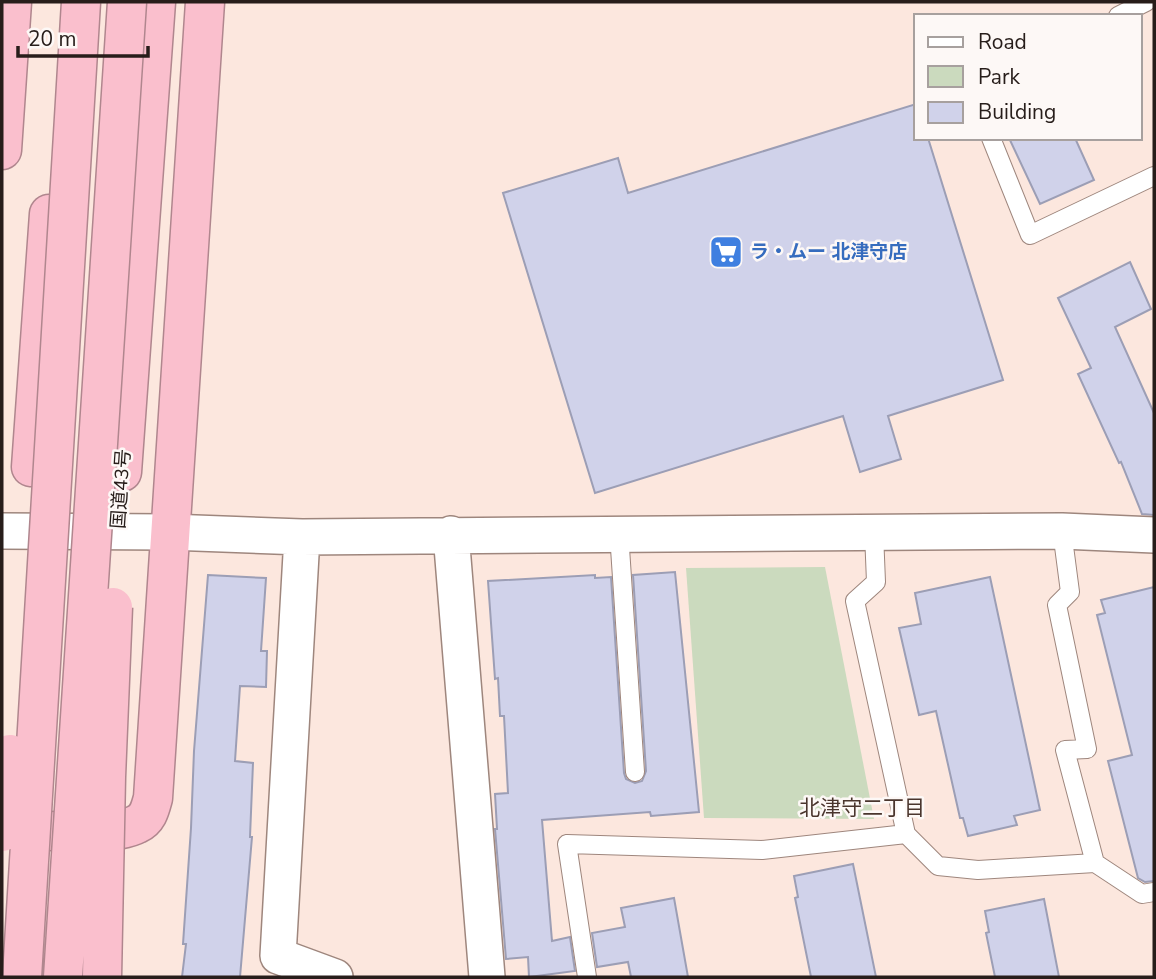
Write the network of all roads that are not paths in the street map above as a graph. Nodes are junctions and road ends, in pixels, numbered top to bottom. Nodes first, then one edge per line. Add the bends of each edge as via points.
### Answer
1 (12, 2) edge
2 (65, 2) edge
3 (81, 2) edge
4 (127, 2) edge
5 (156, 2) edge
6 (205, 2) edge
7 (1146, 2) edge
8 (1122, 14) edge
9 (992, 140) edge
10 (2, 150) edge
11 (1154, 176) edge
12 (2, 531) edge
13 (1062, 531) junction
14 (169, 532) junction
15 (619, 533) junction
16 (874, 533) junction
17 (451, 534) junction
18 (1154, 535) edge
19 (302, 537) junction
20 (635, 772) dead end
21 (2, 830) edge
22 (906, 834) junction
23 (1095, 863) junction
24 (1154, 892) edge
25 (22, 977) edge
26 (63, 977) edge
27 (102, 977) edge
28 (334, 977) edge
29 (487, 977) edge
30 (587, 977) edge

1 - 10 highway
2 - 21 highway, bridge
3 - 25 highway, bridge
4 - 26 highway, bridge
5 - 27 highway, 国道43号, bridge via 110,676
6 - 14 highway
7 - 8 lane
9 - 11 lane via 1030,235
12 - 14 street
13 - 16 street
13 - 18 street
13 - 23 lane via 1070,592 1057,605 1087,749 1065,750
14 - 19 street
14 - 21 highway via 149,813 139,824 110,832
15 - 16 street
15 - 17 street
15 - 20 lane
16 - 22 lane via 876,582 855,601
17 - 19 street
17 - 29 street
19 - 28 street via 278,956
22 - 23 lane via 938,866 978,870
22 - 30 lane via 762,850 567,844
23 - 24 lane via 1142,894

